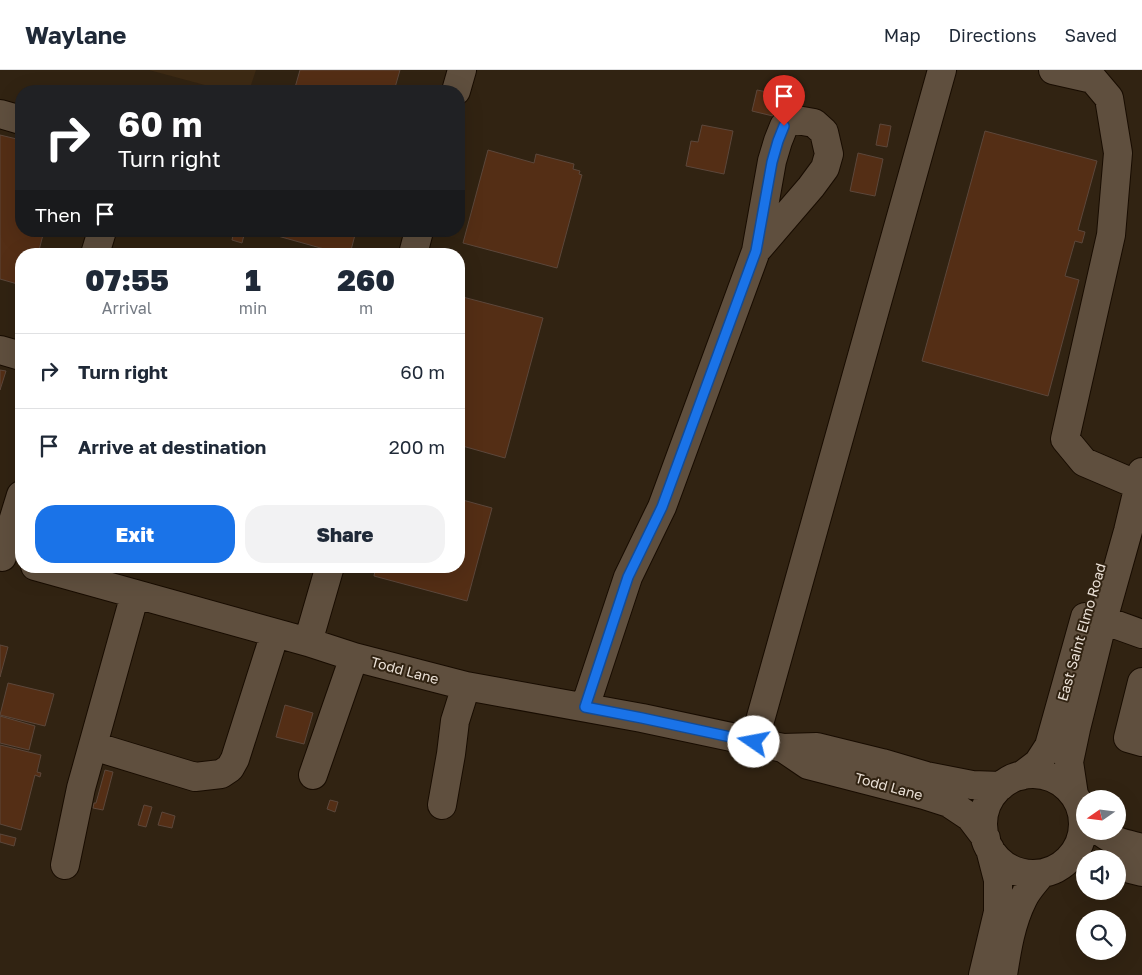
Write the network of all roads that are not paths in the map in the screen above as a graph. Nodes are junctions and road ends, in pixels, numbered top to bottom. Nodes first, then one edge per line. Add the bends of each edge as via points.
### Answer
1 (462, 70) edge
2 (942, 70) edge
3 (1053, 70) edge
4 (458, 85) edge
5 (0, 114) edge
6 (15, 118) edge
7 (756, 251) dead end
8 (0, 350) edge
9 (15, 354) edge
10 (1140, 479) edge
11 (13, 499) edge
12 (1137, 516) edge
13 (8, 559) edge
14 (60, 573) edge
15 (328, 573) edge
16 (135, 594) junction
17 (1103, 620) junction
18 (275, 633) junction
19 (1142, 634) edge
20 (308, 642) junction
21 (354, 657) junction
22 (1142, 682) edge
23 (466, 686) junction
24 (585, 707) junction
25 (1135, 740) edge
26 (754, 742) junction
27 (93, 746) junction
28 (782, 748) junction
29 (313, 775) dead end
30 (1011, 781) junction
31 (1076, 790) edge
32 (1076, 800) edge
33 (442, 805) dead end
34 (1081, 840) edge
35 (1114, 840) edge
36 (988, 844) junction
37 (1142, 848) edge
38 (1076, 864) edge
39 (65, 865) dead end
40 (1126, 868) edge
41 (1047, 872) junction
42 (1142, 872) edge
43 (983, 975) edge
44 (1003, 975) edge

1 - 4 street
2 - 26 street
3 - 10 street via 1093,79 1109,98 1118,153 1111,235 1065,439 1084,462
5 - 6 street
7 - 24 street via 662,507 628,577
8 - 9 street
10 - 12 street, East Saint Elmo Road
10 - 30 street, East Saint Elmo Road via 1114,516 1049,746 1038,763
11 - 13 street
12 - 17 street, East Saint Elmo Road
14 - 16 street, Todd Lane
15 - 20 street
16 - 18 street, Todd Lane
16 - 27 street
17 - 19 street
17 - 31 street, East Saint Elmo Road via 1069,762
18 - 20 street, Todd Lane
18 - 27 street via 235,759 221,774 195,777
20 - 21 street, Todd Lane
21 - 23 street, Todd Lane
21 - 29 street
22 - 25 street
23 - 24 street, Todd Lane
23 - 33 street via 455,721
24 - 26 street, Todd Lane
26 - 28 street, Todd Lane
27 - 39 street
28 - 30 street, Todd Lane via 817,747 972,785
28 - 36 street, Todd Lane via 808,765 949,802 970,817
30 - 32 street via 1032,774 1054,778 1065,785
30 - 36 street via 991,799 984,815 983,827
34 - 41 street via 1064,864
35 - 37 street
36 - 41 street via 997,859 1017,872
36 - 43 street via 998,880 998,912
38 - 41 street
40 - 42 street
41 - 44 street via 1023,898 1011,933

